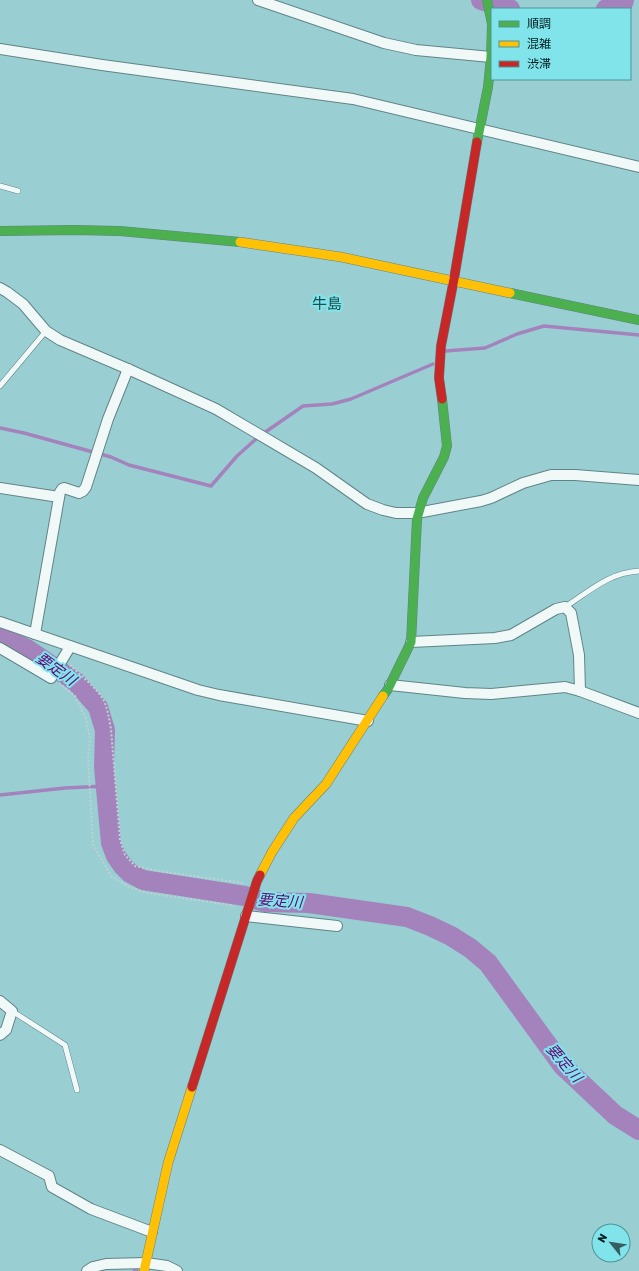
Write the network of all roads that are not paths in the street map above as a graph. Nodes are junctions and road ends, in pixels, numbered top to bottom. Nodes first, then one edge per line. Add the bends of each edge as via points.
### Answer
1 (258, 0) edge
2 (487, 0) edge
3 (491, 19) edge
4 (0, 49) edge
5 (491, 57) edge
6 (491, 64) edge
7 (479, 129) junction
8 (639, 167) edge
9 (0, 186) edge
10 (18, 191) dead end
11 (0, 231) edge
12 (454, 279) junction
13 (0, 288) edge
14 (639, 320) edge
15 (46, 331) junction
16 (128, 369) junction
17 (0, 386) edge
18 (639, 480) edge
19 (0, 488) edge
20 (59, 497) junction
21 (418, 513) junction
22 (639, 571) edge
23 (565, 607) junction
24 (0, 622) edge
25 (35, 634) junction
26 (411, 642) junction
27 (70, 647) junction
28 (0, 648) edge
29 (390, 685) junction
30 (580, 691) junction
31 (639, 713) edge
32 (368, 721) junction
33 (247, 912) junction
34 (337, 926) dead end
35 (0, 1001) edge
36 (12, 1011) junction
37 (0, 1035) edge
38 (77, 1090) dead end
39 (0, 1150) edge
40 (152, 1232) junction
41 (145, 1267) edge
42 (87, 1271) edge
43 (177, 1271) edge

1 - 5 street via 384,43 416,50
2 - 3 street
4 - 7 street via 353,99
6 - 7 street
7 - 8 street
7 - 12 street
9 - 10 lane
11 - 12 street via 119,231 222,239 299,250
12 - 14 street
12 - 21 street via 439,364 447,450 426,490
13 - 15 street via 23,304
15 - 16 street via 60,340
15 - 17 lane
16 - 20 street via 86,487 77,493 62,489
16 - 21 street via 216,409 316,468 367,504 389,512
18 - 21 street via 558,474 544,476 523,482 481,501
19 - 20 street
20 - 25 street
21 - 26 street
22 - 23 lane via 608,578
23 - 26 street via 556,609 511,635
23 - 30 street via 571,613 579,655
24 - 25 street
25 - 27 street
26 - 29 street
27 - 28 street via 52,676
27 - 32 street via 198,690
29 - 30 street via 491,694 565,687
29 - 32 street
30 - 31 street
32 - 33 street via 326,784 294,818 272,852 257,881
33 - 34 street
33 - 40 street via 168,1163
35 - 36 street
36 - 37 street via 6,1030
36 - 38 lane via 65,1045
39 - 40 street via 48,1176 52,1187 91,1209
40 - 41 street
41 - 42 street via 106,1264 93,1266
41 - 43 street via 167,1266

